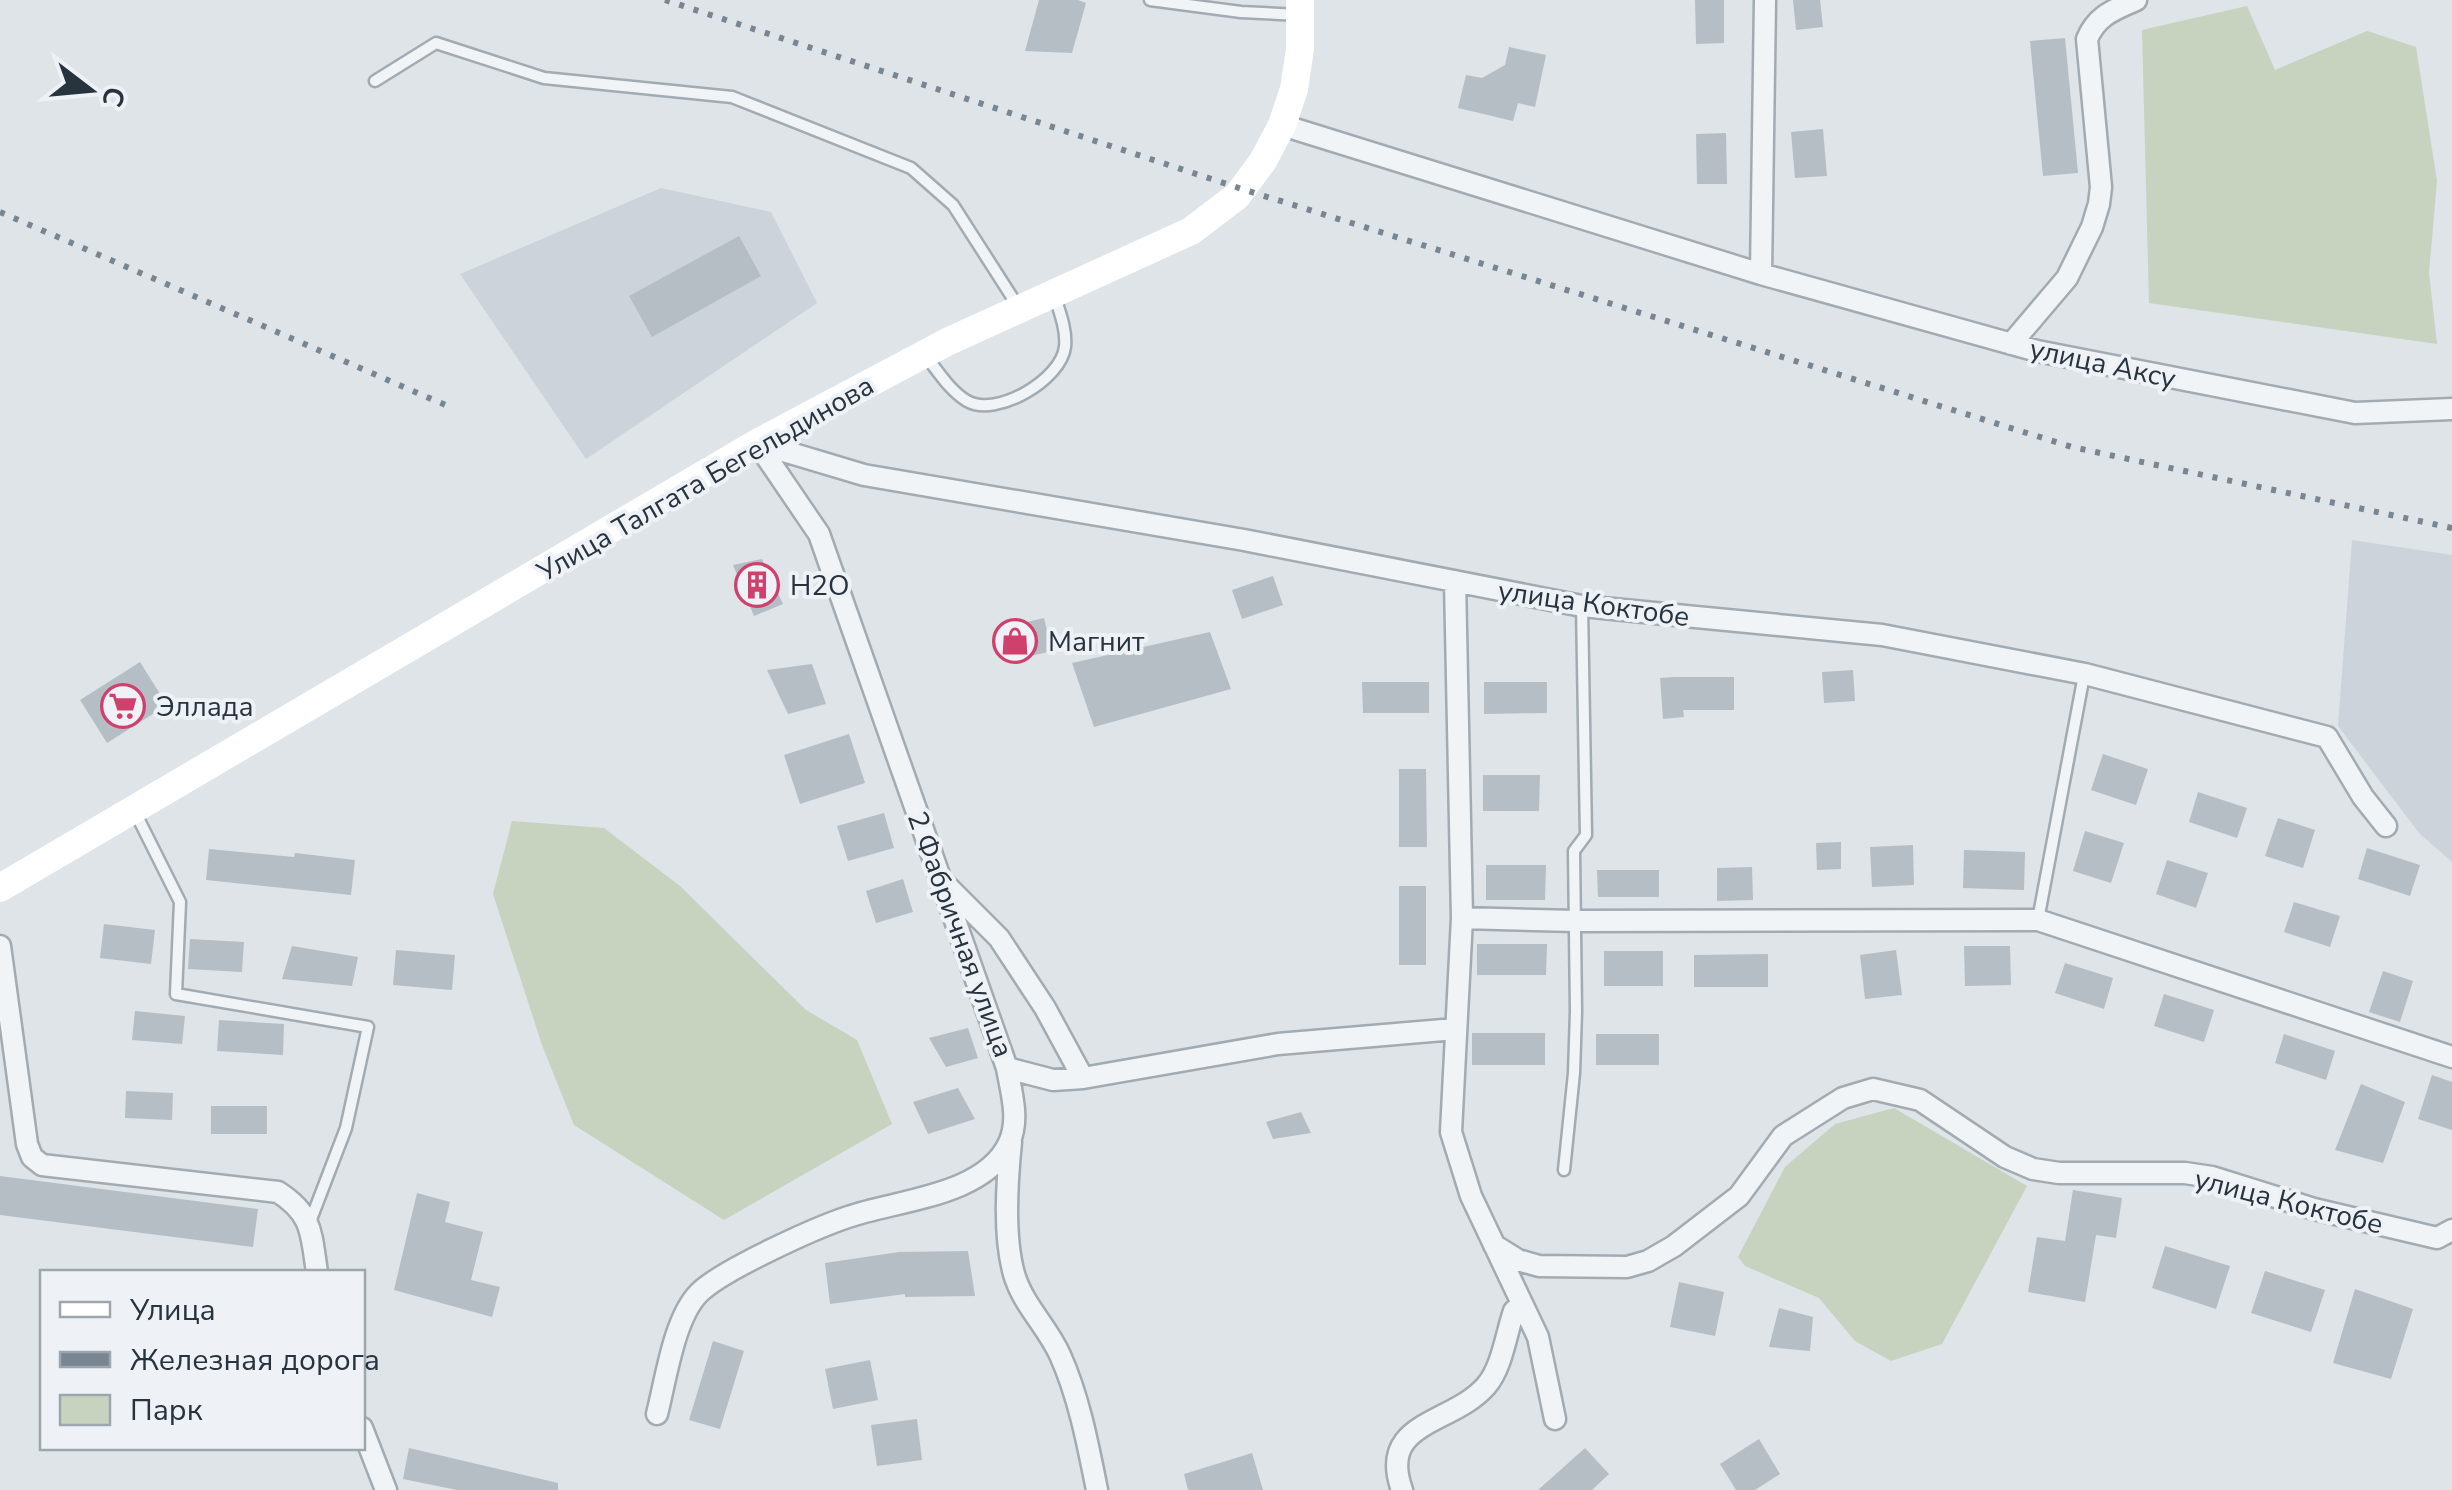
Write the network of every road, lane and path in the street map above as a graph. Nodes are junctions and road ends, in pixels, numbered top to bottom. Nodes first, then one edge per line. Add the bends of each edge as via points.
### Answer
1 (1150, 0) edge
2 (1766, 0) edge
3 (2136, 0) edge
4 (1300, 7) edge
5 (375, 81) dead end
6 (1282, 125) junction
7 (1761, 274) junction
8 (1054, 293) junction
9 (1019, 309) junction
10 (2012, 344) junction
11 (925, 354) junction
12 (2452, 410) edge
13 (757, 444) junction
14 (1455, 580) junction
15 (1582, 606) junction
16 (2084, 674) junction
17 (134, 809) junction
18 (2386, 826) dead end
19 (939, 878) junction
20 (0, 888) edge
21 (1462, 918) junction
22 (2038, 920) junction
23 (1575, 921) junction
24 (0, 946) edge
25 (1456, 1028) junction
26 (2452, 1057) edge
27 (1007, 1068) junction
28 (1083, 1078) junction
29 (1011, 1140) junction
30 (1564, 1170) dead end
31 (309, 1223) junction
32 (2452, 1230) edge
33 (1494, 1245) junction
34 (317, 1270) edge
35 (1521, 1305) junction
36 (657, 1414) dead end
37 (1554, 1419) dead end
38 (365, 1436) edge
39 (386, 1490) edge
40 (1097, 1490) edge
41 (1402, 1490) edge

1 - 4 lane via 1240,12
2 - 7 street
3 - 10 street via 2102,16 2087,39 2101,187 2092,227 2067,278
4 - 6 street, Улица Талгата Бегельдинова via 1300,50
5 - 9 lane via 436,44 544,78 732,97 911,168 953,205
6 - 7 street, улица Аксу
6 - 8 street, Улица Талгата Бегельдинова via 1236,196 1191,231
7 - 10 street, улица Аксу
8 - 9 street, Улица Талгата Бегельдинова
8 - 11 lane via 1064,334 1062,361 1052,376 996,406 968,402
9 - 11 street, Улица Талгата Бегельдинова
10 - 12 street, улица Аксу via 2355,414
11 - 13 street, Улица Талгата Бегельдинова
13 - 14 street, улица Коктобе via 864,475
13 - 17 street, Улица Талгата Бегельдинова
13 - 19 street, 2 Фабричная улица via 819,534
14 - 15 street, улица Коктобе
14 - 21 street
15 - 16 street, улица Коктобе via 1882,634
15 - 23 lane via 1586,835 1574,851
16 - 18 street, улица Коктобе via 2327,737
16 - 22 lane
17 - 20 street, Улица Талгата Бегельдинова
17 - 31 lane via 180,902 176,994 368,1027 346,1128
19 - 27 street, 2 Фабричная улица
19 - 28 street via 999,938
21 - 23 street
21 - 25 street
22 - 23 street
22 - 26 street
23 - 30 lane via 1574,1073
24 - 31 street via 32,1158 42,1165 278,1192
25 - 28 street, 2 Фабричная улица via 1278,1044
25 - 33 street via 1452,1132
27 - 28 street, 2 Фабричная улица via 1053,1080
27 - 29 street
29 - 36 street via 981,1174 952,1189 846,1217 700,1292 684,1312
29 - 40 street via 1006,1184 1013,1270 1022,1297 1059,1354
31 - 34 street
32 - 33 street, улица Коктобе via 2437,1238 2185,1173 2033,1169 1920,1100 1872,1089 1843,1098 1783,1136 1738,1196 1648,1260 1627,1267 1539,1266
33 - 35 street
35 - 37 street via 1538,1337
35 - 41 street via 1489,1384 1406,1438 1396,1452
38 - 39 street

